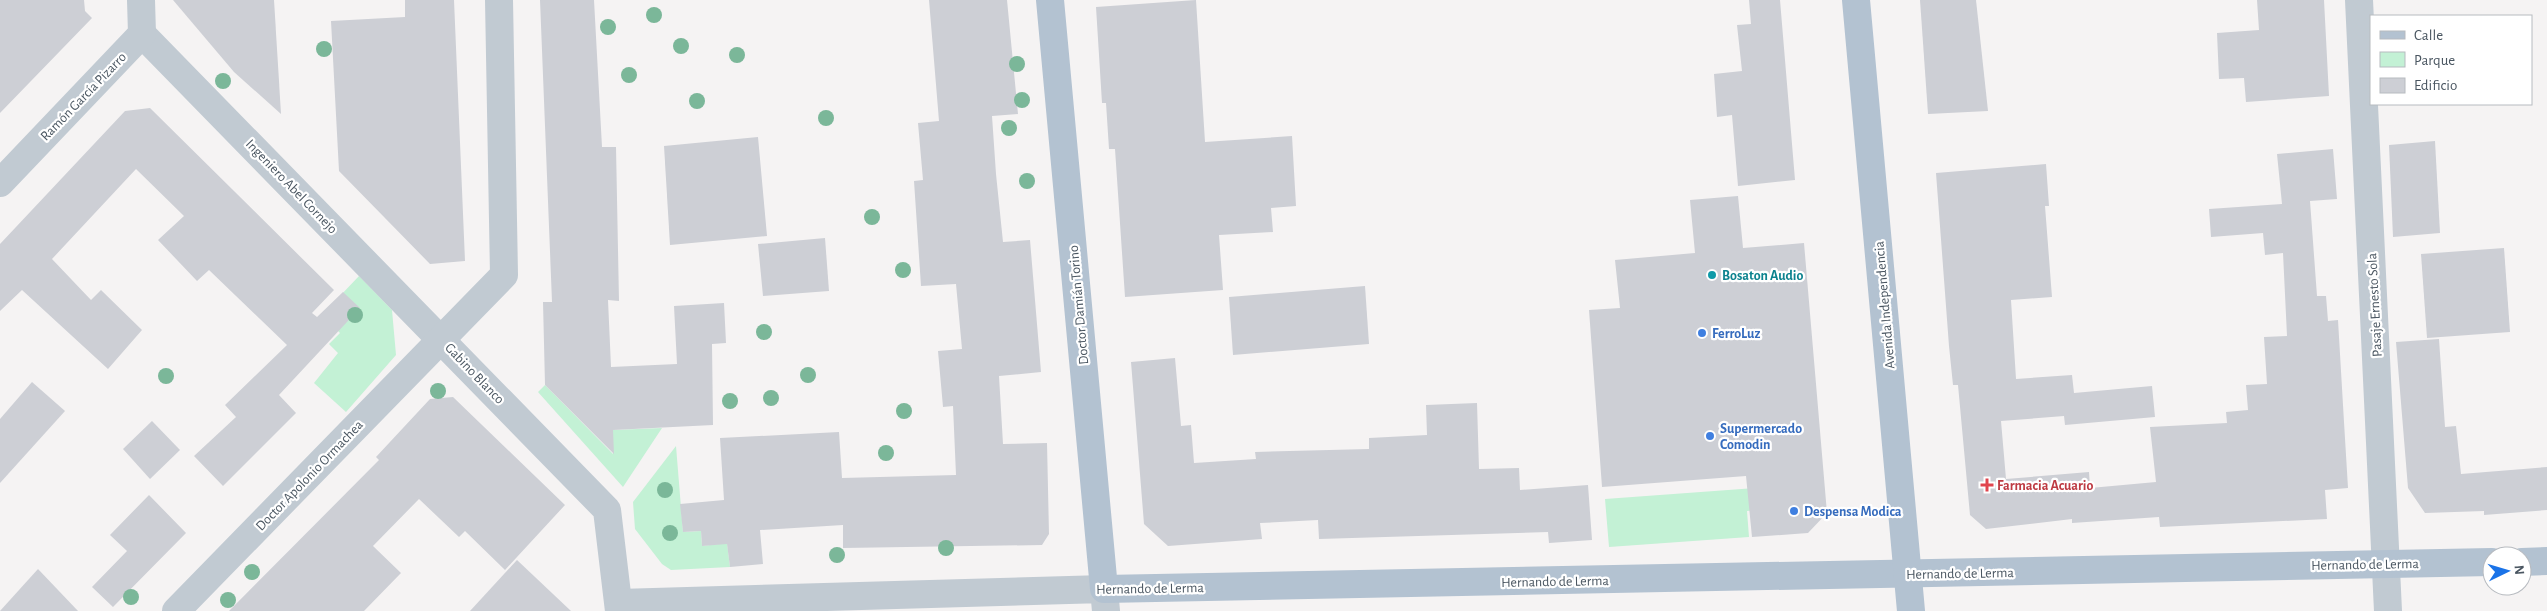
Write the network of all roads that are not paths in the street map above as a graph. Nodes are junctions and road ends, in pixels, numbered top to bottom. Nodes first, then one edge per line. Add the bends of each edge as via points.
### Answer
1 (141, 0) edge
2 (499, 0) edge
3 (1050, 0) edge
4 (1856, 0) edge
5 (2359, 0) edge
6 (142, 34) junction
7 (0, 183) edge
8 (442, 339) junction
9 (2547, 561) edge
10 (2482, 562) edge
11 (2532, 562) edge
12 (2386, 564) junction
13 (1908, 574) junction
14 (1105, 600) edge
15 (619, 607) edge
16 (176, 611) edge
17 (1911, 611) edge
18 (2388, 611) edge

1 - 6 street
2 - 8 street, Gabino Blanco via 504,275
3 - 14 main road, Doctor Damián Torino
4 - 13 main road, Avenida Independencia
5 - 12 street, Pasaje Ernesto Sola
6 - 7 street, Ramón García Pizarro
6 - 8 street, Ingeniero Abel Cornejo
8 - 15 street, Gabino Blanco via 607,510
8 - 16 street, Doctor Apolonio Ormachea
9 - 11 main road
10 - 12 main road, Hernando de Lerma
12 - 13 main road, Hernando de Lerma
12 - 18 street, Pasaje Ernesto Sola
13 - 14 main road, Hernando de Lerma
13 - 17 main road, Avenida Independencia
14 - 15 street, Hernando de Lerma

